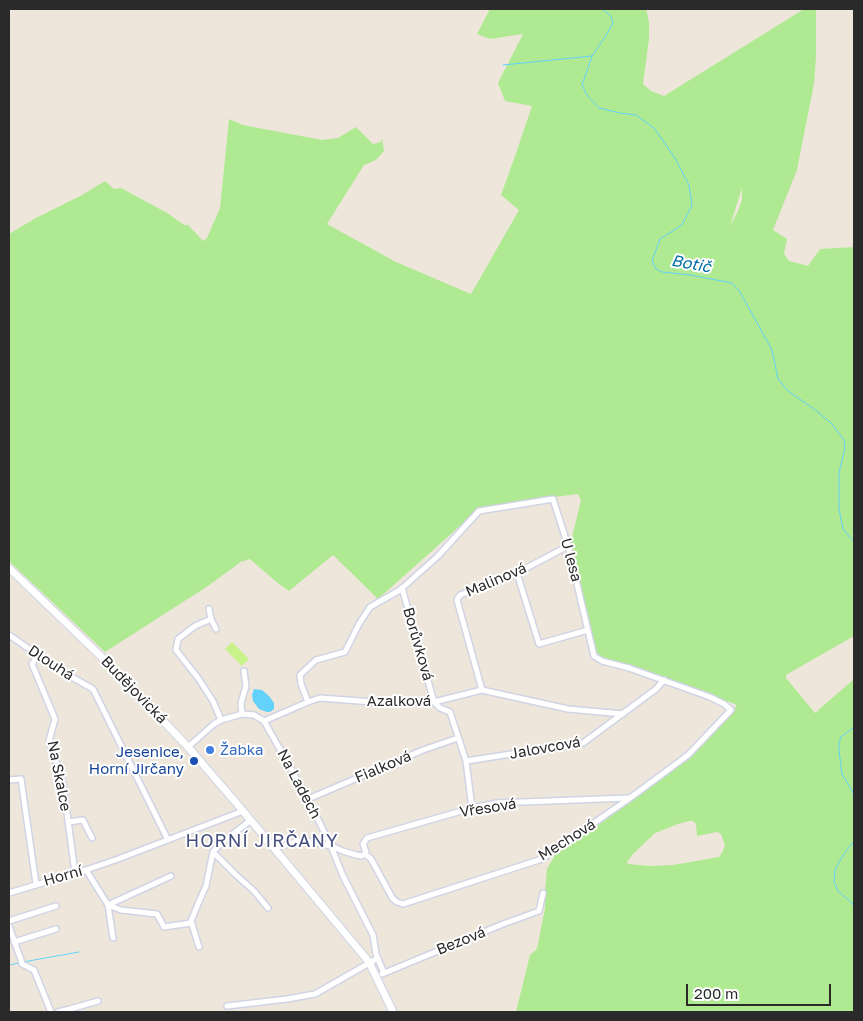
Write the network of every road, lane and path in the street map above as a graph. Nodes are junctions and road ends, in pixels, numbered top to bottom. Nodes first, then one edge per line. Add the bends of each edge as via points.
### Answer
1 (568, 546) junction
2 (9, 568) edge
3 (517, 573) junction
4 (402, 588) junction
5 (209, 609) dead end
6 (211, 619) junction
7 (216, 630) dead end
8 (588, 630) junction
9 (9, 635) edge
10 (38, 655) junction
11 (244, 671) dead end
12 (664, 680) junction
13 (482, 690) junction
14 (308, 702) junction
15 (434, 702) junction
16 (731, 710) joint
17 (242, 714) junction
18 (623, 714) junction
19 (221, 720) junction
20 (264, 721) junction
21 (458, 738) junction
22 (188, 747) junction
23 (466, 761) junction
24 (9, 780) edge
25 (630, 798) junction
26 (308, 799) junction
27 (472, 808) junction
28 (243, 811) junction
29 (251, 820) junction
30 (68, 822) junction
31 (92, 838) dead end
32 (168, 840) junction
33 (331, 846) junction
34 (274, 848) junction
35 (213, 852) junction
36 (365, 854) junction
37 (86, 870) junction
38 (75, 873) junction
39 (171, 876) dead end
40 (36, 884) junction
41 (9, 893) edge
42 (543, 893) dead end
43 (56, 906) dead end
44 (108, 906) junction
45 (268, 908) dead end
46 (9, 921) edge
47 (191, 924) junction
48 (9, 926) edge
49 (56, 929) dead end
50 (113, 938) dead end
51 (14, 942) junction
52 (199, 947) dead end
53 (378, 958) junction
54 (369, 962) junction
55 (380, 975) junction
56 (98, 1001) dead end
57 (227, 1006) dead end
58 (71, 1011) edge
59 (51, 1012) edge
60 (58, 1012) edge
61 (393, 1012) edge

1 - 3 street, Malinová
1 - 4 street, U lesa via 553,499 479,511 438,556
1 - 8 street, U lesa
2 - 22 main road, Budějovická via 111,666
3 - 8 street via 539,644
3 - 13 street, Malinová via 460,595 457,600
4 - 14 street via 370,607 345,652 316,660 300,675
4 - 15 street, Borůvková
5 - 6 street
6 - 7 street
6 - 19 street via 178,639 176,650 213,701
8 - 12 street, U lesa via 594,656
9 - 10 street, Dlouhá
10 - 30 street, Na Skalce via 32,664 55,719 49,741 62,783
10 - 32 street, Dlouhá via 93,690
11 - 17 street via 246,686 241,703
12 - 16 street, U lesa via 710,697
12 - 18 street, Jalovcová
13 - 15 street, Azalková
13 - 18 street, Azalková via 568,709
14 - 15 street, Azalková via 320,698 386,703 407,700
14 - 20 street, Azalková
15 - 21 street, Borůvková via 450,712
16 - 25 street, Mechová via 688,755
17 - 19 street
17 - 20 street via 254,714
18 - 23 street, Jalovcová via 583,743
19 - 22 street
20 - 26 street, Na Ladech
21 - 23 street, Borůvková
21 - 26 street, Fialková
22 - 28 main road, Budějovická
23 - 27 street, Borůvková
24 - 40 street via 20,779
25 - 27 street, Vřesová via 496,803
25 - 36 street, Mechová via 542,858 403,904 393,899 371,858
26 - 33 street, Na Ladech
27 - 36 street, Vřesová via 367,838
28 - 29 main road, Budějovická
28 - 32 street, Horní
29 - 34 main road, Budějovická
29 - 35 street
30 - 31 street via 83,820
30 - 38 street, Na Skalce
32 - 37 street, Horní
33 - 34 street via 307,841
33 - 36 street via 356,855
33 - 53 street, Na Ladech via 374,935
34 - 54 main road, Budějovická
35 - 45 street
35 - 47 street via 206,886
37 - 38 street, Horní
37 - 44 street
38 - 40 street, Horní
39 - 44 street
40 - 41 street, Horní
42 - 55 street, Bezová via 540,910
43 - 46 street
44 - 47 street via 157,914 164,926
44 - 50 street
47 - 52 street
48 - 51 street
49 - 51 street
51 - 59 street via 22,962 34,970
53 - 54 street
53 - 55 street, Na Ladech
54 - 55 main road, Budějovická
54 - 57 street via 315,994
55 - 61 main road, Budějovická
56 - 58 street
58 - 60 street

